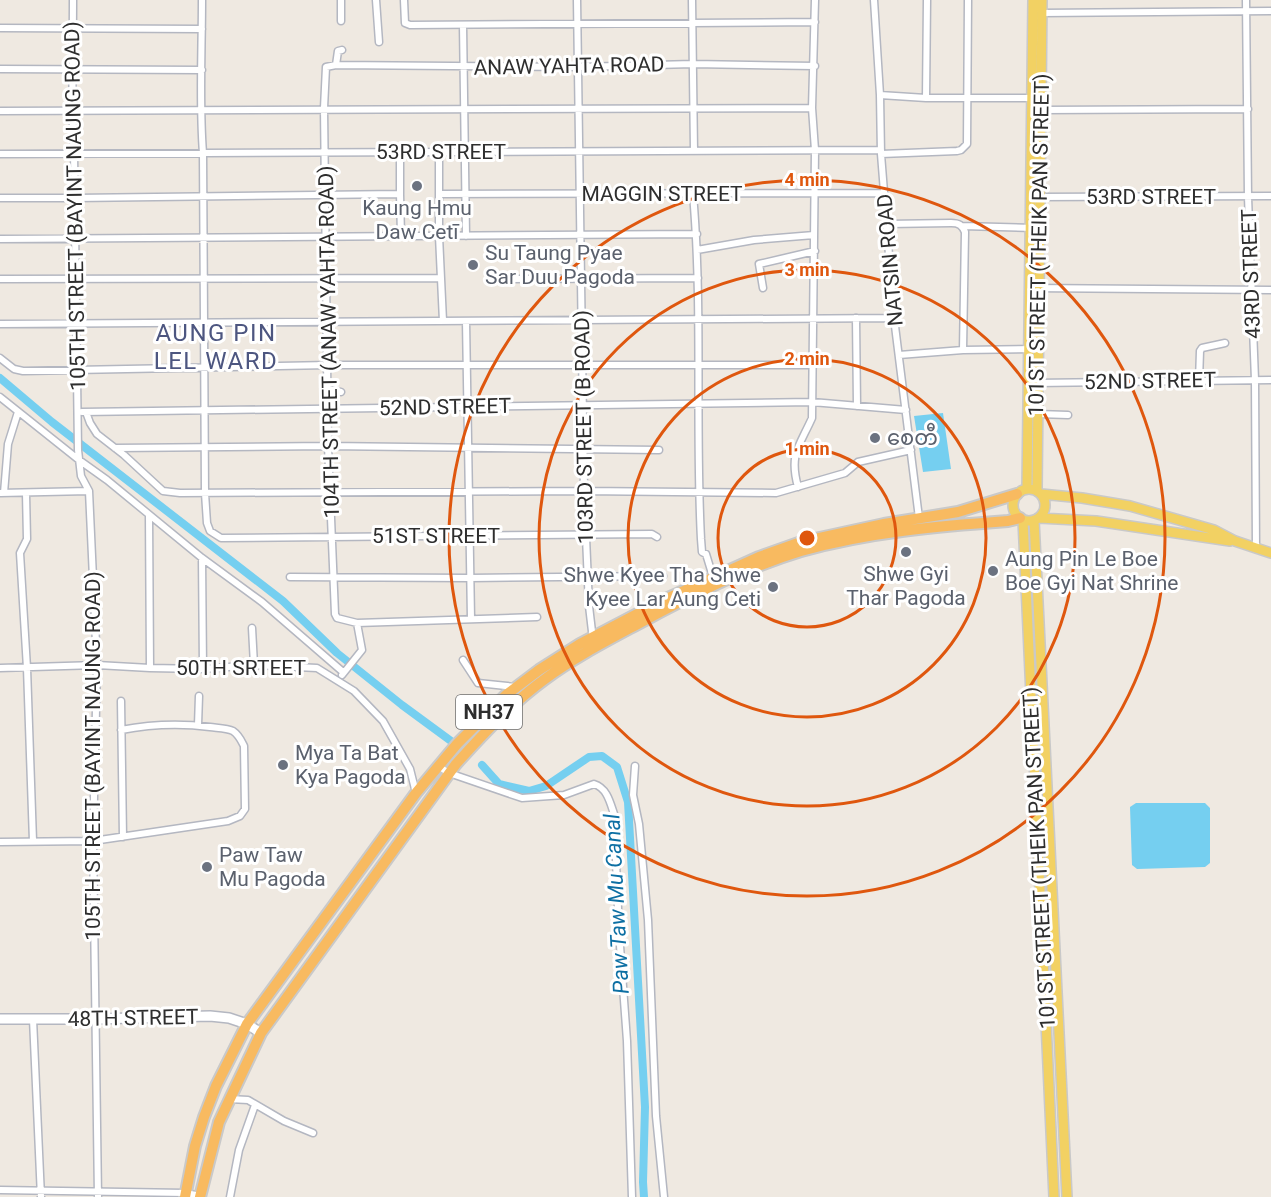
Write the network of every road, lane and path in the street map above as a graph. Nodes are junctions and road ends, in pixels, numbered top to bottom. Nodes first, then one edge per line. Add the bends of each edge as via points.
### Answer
1 (73, 0) edge
2 (201, 0) edge
3 (341, 0) edge
4 (376, 0) edge
5 (404, 0) edge
6 (577, 0) edge
7 (692, 0) edge
8 (815, 0) edge
9 (874, 0) edge
10 (927, 0) edge
11 (968, 0) edge
12 (1033, 0) edge
13 (1042, 0) edge
14 (1246, 0) edge
15 (1247, 11) junction
16 (1271, 11) edge
17 (1038, 13) junction
18 (341, 21) dead end
19 (693, 22) junction
20 (815, 22) junction
21 (578, 24) junction
22 (463, 25) junction
23 (0, 28) edge
24 (73, 29) junction
25 (202, 29) junction
26 (379, 42) dead end
27 (342, 50) dead end
28 (693, 64) junction
29 (336, 65) junction
30 (815, 66) junction
31 (463, 67) junction
32 (578, 68) junction
33 (0, 69) edge
34 (74, 69) junction
35 (202, 69) junction
36 (325, 70) joint
37 (880, 95) junction
38 (926, 98) junction
39 (967, 98) junction
40 (1036, 98) junction
41 (324, 108) junction
42 (692, 108) junction
43 (812, 108) junction
44 (579, 109) junction
45 (1248, 109) junction
46 (464, 110) junction
47 (1041, 110) junction
48 (0, 111) edge
49 (71, 111) junction
50 (200, 111) junction
51 (815, 150) junction
52 (439, 151) junction
53 (580, 151) junction
54 (694, 151) junction
55 (326, 152) junction
56 (400, 152) junction
57 (465, 152) junction
58 (881, 152) junction
59 (74, 153) junction
60 (203, 153) junction
61 (0, 154) edge
62 (400, 194) junction
63 (440, 194) junction
64 (466, 194) junction
65 (580, 194) junction
66 (693, 194) junction
67 (814, 194) junction
68 (884, 194) junction
69 (203, 195) junction
70 (326, 196) junction
71 (1248, 196) junction
72 (1271, 196) edge
73 (1035, 197) junction
74 (0, 198) edge
75 (75, 198) junction
76 (888, 224) junction
77 (962, 226) junction
78 (1034, 228) junction
79 (697, 234) junction
80 (814, 235) junction
81 (327, 236) junction
82 (401, 236) junction
83 (439, 236) junction
84 (466, 236) junction
85 (581, 236) junction
86 (204, 237) junction
87 (0, 239) edge
88 (75, 239) junction
89 (697, 250) junction
90 (814, 251) junction
91 (327, 277) junction
92 (440, 278) junction
93 (581, 278) junction
94 (698, 278) junction
95 (0, 279) edge
96 (204, 279) junction
97 (494, 279) dead end
98 (76, 280) junction
99 (763, 288) dead end
100 (1034, 288) junction
101 (1250, 290) junction
102 (1271, 290) edge
103 (856, 318) junction
104 (894, 318) junction
105 (699, 319) junction
106 (814, 319) junction
107 (582, 320) junction
108 (443, 321) junction
109 (466, 321) junction
110 (328, 322) junction
111 (204, 323) junction
112 (0, 324) edge
113 (76, 324) junction
114 (1225, 343) dead end
115 (1033, 349) junction
116 (963, 350) junction
117 (899, 355) junction
118 (0, 358) edge
119 (329, 365) junction
120 (814, 365) junction
121 (467, 366) junction
122 (582, 366) junction
123 (699, 366) junction
124 (204, 367) junction
125 (77, 368) junction
126 (1254, 380) junction
127 (1271, 380) edge
128 (1198, 381) junction
129 (1033, 383) junction
130 (329, 389) junction
131 (341, 392) dead end
132 (0, 397) edge
133 (812, 402) junction
134 (698, 403) junction
135 (582, 406) junction
136 (857, 406) junction
137 (467, 407) junction
138 (329, 408) junction
139 (205, 410) junction
140 (906, 410) junction
141 (18, 412) junction
142 (82, 412) junction
143 (1038, 414) junction
144 (1068, 415) dead end
145 (328, 446) junction
146 (115, 448) junction
147 (468, 448) junction
148 (205, 449) junction
149 (584, 449) junction
150 (659, 450) dead end
151 (911, 450) junction
152 (79, 460) junction
153 (798, 487) junction
154 (89, 491) junction
155 (584, 491) junction
156 (1022, 491) junction
157 (330, 492) junction
158 (699, 492) junction
159 (1039, 492) junction
160 (2, 493) edge
161 (26, 493) junction
162 (205, 493) junction
163 (469, 493) junction
164 (149, 516) junction
165 (919, 518) junction
166 (1022, 519) junction
167 (1037, 519) junction
168 (331, 536) junction
169 (585, 536) junction
170 (470, 537) junction
171 (657, 537) dead end
172 (1235, 541) junction
173 (1256, 549) junction
174 (1271, 553) edge
175 (202, 558) junction
176 (332, 576) junction
177 (587, 576) junction
178 (663, 576) dead end
179 (290, 577) dead end
180 (713, 577) junction
181 (470, 578) junction
182 (537, 617) dead end
183 (471, 619) junction
184 (357, 623) junction
185 (252, 628) dead end
186 (594, 642) junction
187 (463, 660) dead end
188 (97, 665) junction
189 (254, 665) junction
190 (0, 668) edge
191 (27, 668) junction
192 (150, 668) junction
193 (203, 669) junction
194 (343, 672) junction
195 (338, 680) junction
196 (517, 687) junction
197 (199, 696) dead end
198 (121, 701) dead end
199 (198, 725) junction
200 (121, 730) junction
201 (438, 766) junction
202 (635, 766) dead end
203 (449, 773) junction
204 (416, 793) junction
205 (123, 837) junction
206 (33, 841) junction
207 (93, 841) junction
208 (0, 842) edge
209 (0, 1019) edge
210 (33, 1019) junction
211 (94, 1019) junction
212 (247, 1024) junction
213 (261, 1033) junction
214 (222, 1073) junction
215 (237, 1082) junction
216 (229, 1099) junction
217 (255, 1105) junction
218 (313, 1133) dead end
219 (193, 1158) junction
220 (209, 1162) junction
221 (0, 1190) edge
222 (40, 1194) edge
223 (98, 1195) edge
224 (186, 1195) edge
225 (200, 1197) edge
226 (230, 1197) edge
227 (632, 1197) edge
228 (664, 1197) edge
229 (1054, 1197) edge
230 (1067, 1197) edge

1 - 24 street, 105TH STREET (BAYINT NAUNG ROAD)
2 - 25 street
3 - 18 street
4 - 26 street
5 - 22 street via 406,24
6 - 21 street, 103RD STREET (B ROAD)
7 - 19 street
8 - 20 street
9 - 37 street, NATSIN ROAD
10 - 38 street
11 - 39 street
12 - 17 main road, 101ST STREET (THEIK PAN STREET)
13 - 17 main road, 101ST STREET (THEIK PAN STREET)
14 - 15 street, 43RD STREET
15 - 16 street
15 - 17 street
15 - 45 street, 43RD STREET
17 - 40 main road, 101ST STREET (THEIK PAN STREET)
19 - 20 street
19 - 21 street
19 - 28 street
20 - 30 street
21 - 22 street
21 - 32 street, 103RD STREET (B ROAD)
22 - 31 street
23 - 24 street
24 - 25 street
24 - 34 street, 105TH STREET (BAYINT NAUNG ROAD)
25 - 35 street
27 - 29 street via 338,51
28 - 30 street, ANAW YAHTA ROAD
28 - 32 street, ANAW YAHTA ROAD
28 - 42 street
29 - 31 street, ANAW YAHTA ROAD
29 - 36 street, ANAW YAHTA ROAD
30 - 43 street
31 - 32 street, ANAW YAHTA ROAD
31 - 46 street
32 - 44 street, 103RD STREET (B ROAD)
33 - 34 street
34 - 35 street
34 - 49 street, 105TH STREET (BAYINT NAUNG ROAD)
35 - 50 street
36 - 41 street, 104TH STREET (ANAW YAHTA ROAD)
37 - 38 street
37 - 58 street, NATSIN ROAD
38 - 39 street
39 - 40 street
39 - 58 street, 53RD STREET via 968,139 961,150
40 - 47 main road, 101ST STREET (THEIK PAN STREET)
40 - 73 main road, 101ST STREET (THEIK PAN STREET)
41 - 46 street
41 - 50 street
41 - 55 street, 104TH STREET (ANAW YAHTA ROAD)
42 - 43 street
42 - 44 street
42 - 54 street
43 - 51 street
44 - 46 street
44 - 53 street, 103RD STREET (B ROAD)
45 - 47 street
45 - 71 street, 43RD STREET
46 - 57 street
47 - 73 main road, 101ST STREET (THEIK PAN STREET)
48 - 49 street
49 - 50 street
49 - 59 street, 105TH STREET (BAYINT NAUNG ROAD)
50 - 60 street
51 - 54 street, 53RD STREET
51 - 58 street, 53RD STREET
51 - 67 street
52 - 56 street, 53RD STREET
52 - 57 street, 53RD STREET
52 - 63 street
53 - 54 street, 53RD STREET
53 - 57 street, 53RD STREET
53 - 65 street, 103RD STREET (B ROAD)
55 - 56 street, 53RD STREET
55 - 60 street, 53RD STREET
55 - 70 street, 104TH STREET (ANAW YAHTA ROAD)
56 - 62 street
57 - 64 street
58 - 68 street, NATSIN ROAD
59 - 60 street, 53RD STREET
59 - 61 street, 53RD STREET
59 - 75 street, 105TH STREET (BAYINT NAUNG ROAD)
60 - 69 street
62 - 70 street
62 - 82 street
63 - 64 street, MAGGIN STREET
63 - 83 street
64 - 65 street, MAGGIN STREET
64 - 84 street
65 - 66 street, MAGGIN STREET
65 - 85 street, 103RD STREET (B ROAD)
66 - 67 street, MAGGIN STREET
66 - 79 street
67 - 68 street, MAGGIN STREET
67 - 80 street
68 - 76 street, NATSIN ROAD
69 - 70 street
69 - 75 street
69 - 86 street
70 - 81 street, 104TH STREET (ANAW YAHTA ROAD)
71 - 72 street, 53RD STREET
71 - 73 street, 53RD STREET
71 - 101 street, 43RD STREET
73 - 78 main road, 101ST STREET (THEIK PAN STREET)
74 - 75 street
75 - 88 street, 105TH STREET (BAYINT NAUNG ROAD)
76 - 77 street
76 - 104 street, NATSIN ROAD
77 - 78 street
77 - 116 street
78 - 100 main road, 101ST STREET (THEIK PAN STREET)
79 - 85 street
79 - 89 street
80 - 89 street
80 - 90 street
81 - 82 street
81 - 86 street
81 - 91 street, 104TH STREET (ANAW YAHTA ROAD)
82 - 83 street
83 - 84 street
83 - 92 street
84 - 85 street
85 - 93 street, 103RD STREET (B ROAD)
86 - 88 street
86 - 96 street
87 - 88 street
88 - 98 street, 105TH STREET (BAYINT NAUNG ROAD)
89 - 94 street
90 - 99 street via 759,264
90 - 106 street
91 - 92 street
91 - 96 street
91 - 110 street, 104TH STREET (ANAW YAHTA ROAD)
92 - 108 street
93 - 94 street
93 - 97 street
93 - 107 street, 103RD STREET (B ROAD)
94 - 105 street
95 - 98 street
96 - 98 street
96 - 111 street
98 - 113 street, 105TH STREET (BAYINT NAUNG ROAD)
100 - 101 street
100 - 115 main road, 101ST STREET (THEIK PAN STREET)
101 - 102 street
101 - 126 street, 43RD STREET
103 - 104 street
103 - 106 street
103 - 136 street
104 - 117 street, NATSIN ROAD
105 - 106 street
105 - 107 street
105 - 123 street
106 - 120 street
107 - 109 street
107 - 122 street, 103RD STREET (B ROAD)
108 - 109 street
108 - 110 street
109 - 121 street
110 - 111 street
110 - 119 street, 104TH STREET (ANAW YAHTA ROAD)
111 - 113 street
111 - 124 street
112 - 113 street
113 - 125 street, 105TH STREET (BAYINT NAUNG ROAD)
114 - 128 street via 1202,348
115 - 116 street
115 - 129 main road, 101ST STREET (THEIK PAN STREET)
116 - 117 street
117 - 140 street, NATSIN ROAD
118 - 125 street via 18,370
119 - 121 street
119 - 124 street
119 - 130 street, 104TH STREET (ANAW YAHTA ROAD)
120 - 123 street
120 - 133 street
121 - 122 street
121 - 137 street
122 - 123 street
122 - 135 street, 103RD STREET (B ROAD)
123 - 134 street
124 - 125 street
124 - 139 street
125 - 142 street, 105TH STREET (BAYINT NAUNG ROAD)
126 - 127 street, 52ND STREET
126 - 128 street, 52ND STREET
126 - 173 street, 43RD STREET
128 - 129 street, 52ND STREET
129 - 143 main road, 101ST STREET (THEIK PAN STREET)
129 - 156 main road, 101ST STREET (THEIK PAN STREET)
130 - 131 street
130 - 138 street, 104TH STREET (ANAW YAHTA ROAD)
132 - 141 street
133 - 134 street, 52ND STREET
133 - 136 street, 52ND STREET
133 - 153 street via 812,418 793,469
134 - 135 street, 52ND STREET
134 - 158 street
135 - 137 street, 52ND STREET
135 - 149 street, 103RD STREET (B ROAD)
136 - 140 street, 52ND STREET
137 - 138 street, 52ND STREET
137 - 147 street
138 - 139 street, 52ND STREET
138 - 145 street, 104TH STREET (ANAW YAHTA ROAD)
139 - 142 street, 52ND STREET
139 - 148 street
140 - 151 street, NATSIN ROAD
141 - 152 street
141 - 160 street via 8,444
142 - 146 street via 93,429
142 - 152 street, 105TH STREET (BAYINT NAUNG ROAD) via 78,423
143 - 144 street
143 - 159 main road, 101ST STREET (THEIK PAN STREET)
145 - 147 street
145 - 148 street
145 - 157 street, 104TH STREET (ANAW YAHTA ROAD)
146 - 148 street
146 - 162 street via 163,491
147 - 149 street
147 - 163 street
148 - 162 street
149 - 150 street
149 - 155 street, 103RD STREET (B ROAD)
151 - 153 street via 858,462 844,473
151 - 165 street, NATSIN ROAD
152 - 154 street, 105TH STREET (BAYINT NAUNG ROAD) via 81,476
152 - 164 street
153 - 158 street via 776,493
154 - 161 street
154 - 188 street, 105TH STREET (BAYINT NAUNG ROAD)
155 - 158 street
155 - 163 street
155 - 169 street, 103RD STREET (B ROAD)
156 - 159 main road
156 - 165 highway, NH37 via 958,512
156 - 166 main road via 1013,507
157 - 162 street
157 - 163 street
157 - 168 street, 104TH STREET (ANAW YAHTA ROAD)
158 - 180 street via 702,552
159 - 167 main road via 1046,504
159 - 172 main road via 1130,506 1214,530
160 - 161 street
161 - 191 street via 27,539 21,553
162 - 168 street, 51ST STREET via 207,523 210,531 221,538
163 - 170 street
164 - 175 street
164 - 192 street
165 - 180 highway, NH37 via 801,542
166 - 167 main road
166 - 186 highway, NH37 via 905,530 801,551
166 - 229 main road, 101ST STREET (THEIK PAN STREET)
167 - 172 main road via 1096,521
167 - 230 main road, 101ST STREET (THEIK PAN STREET)
168 - 170 street, 51ST STREET
168 - 176 street, 104TH STREET (ANAW YAHTA ROAD)
169 - 170 street, 51ST STREET
169 - 171 street, 51ST STREET
169 - 177 street, 103RD STREET (B ROAD)
170 - 181 street
172 - 173 main road
173 - 174 main road
175 - 193 street
175 - 194 street via 262,602
176 - 179 street
176 - 181 street
176 - 184 street, 104TH STREET (ANAW YAHTA ROAD) via 337,618
177 - 178 street
177 - 181 street
177 - 186 street, 103RD STREET (B ROAD)
180 - 186 highway, NH37 via 628,618
181 - 183 street
182 - 183 street
183 - 184 street
184 - 194 street via 361,653
185 - 189 street
186 - 196 highway, NH37 via 539,670
186 - 203 highway, NH37 via 491,725
187 - 196 street via 478,683
188 - 191 street, 50TH SRTEET
188 - 192 street, 50TH SRTEET
188 - 207 street, 105TH STREET (BAYINT NAUNG ROAD)
189 - 193 street, 50TH SRTEET
189 - 195 street, 50TH SRTEET via 307,666
190 - 191 street, 50TH SRTEET
191 - 206 street
192 - 193 street, 50TH SRTEET
194 - 195 street
195 - 204 street, 50TH SRTEET via 382,721 410,769
196 - 201 highway, NH37
197 - 199 street
198 - 200 street
199 - 200 street via 151,724
199 - 205 street via 232,730 240,737 244,746 245,809 228,821
200 - 205 street
201 - 203 street
201 - 204 highway, NH37
202 - 228 street via 633,795 648,920 656,1116
203 - 213 highway, NH37
203 - 227 street via 525,798 564,795 598,785 610,801 614,814 627,1041
204 - 212 highway, NH37
205 - 207 street
206 - 207 street
206 - 208 street
207 - 211 street, 105TH STREET (BAYINT NAUNG ROAD)
209 - 210 main road, 48TH STREET
210 - 211 main road, 48TH STREET
210 - 222 street
211 - 212 main road, 48TH STREET via 210,1016
211 - 223 street, 105TH STREET (BAYINT NAUNG ROAD)
212 - 213 main road, 48TH STREET
212 - 214 highway, NH37
213 - 215 highway, NH37
214 - 215 highway
214 - 219 highway, NH37
215 - 216 highway, NH37
216 - 217 street via 248,1100
216 - 220 highway, NH37
217 - 218 street
217 - 226 street via 239,1150
219 - 220 highway
219 - 224 highway, NH37
220 - 225 highway, NH37
221 - 222 street
222 - 223 street
223 - 224 street
224 - 225 street

